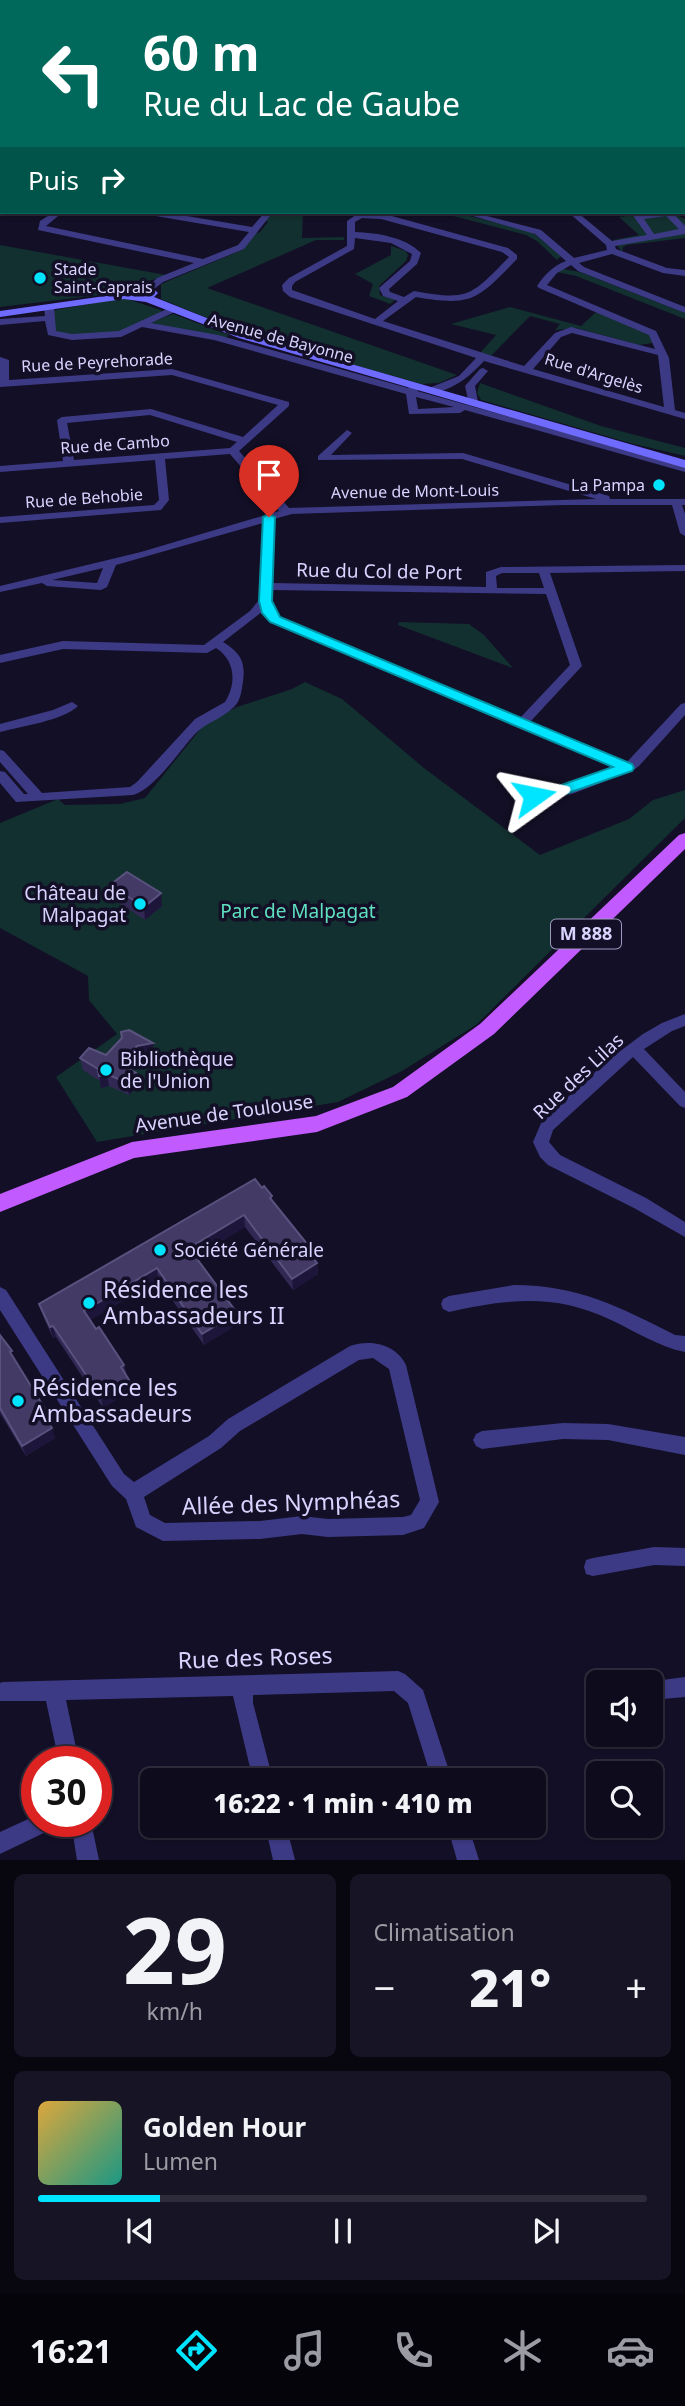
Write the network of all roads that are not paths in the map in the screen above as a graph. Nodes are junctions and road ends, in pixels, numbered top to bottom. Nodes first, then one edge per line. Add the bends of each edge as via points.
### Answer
1 (56, 214) edge
2 (161, 214) edge
3 (266, 214) edge
4 (474, 214) edge
5 (574, 214) edge
6 (660, 214) edge
7 (669, 214) edge
8 (253, 230) junction
9 (685, 231) edge
10 (351, 235) junction
11 (651, 235) junction
12 (611, 248) junction
13 (203, 262) junction
14 (572, 262) junction
15 (685, 274) edge
16 (148, 294) junction
17 (403, 300) junction
18 (172, 310) junction
19 (685, 310) edge
20 (49, 312) junction
21 (0, 314) edge
22 (0, 322) edge
23 (376, 322) junction
24 (141, 324) junction
25 (660, 353) junction
26 (488, 359) junction
27 (0, 360) edge
28 (527, 369) junction
29 (2, 383) edge
30 (414, 389) junction
31 (432, 390) junction
32 (472, 406) junction
33 (670, 412) junction
34 (685, 416) edge
35 (347, 433) dead end
36 (246, 441) junction
37 (334, 446) junction
38 (233, 451) junction
39 (651, 456) junction
40 (160, 457) junction
41 (368, 457) junction
42 (69, 463) junction
43 (685, 465) edge
44 (0, 468) edge
45 (551, 481) junction
46 (680, 502) edge
47 (623, 503) junction
48 (555, 505) junction
49 (286, 512) junction
50 (269, 517) junction
51 (0, 520) edge
52 (685, 534) edge
53 (111, 563) junction
54 (685, 568) edge
55 (544, 569) junction
56 (32, 582) junction
57 (267, 586) junction
58 (0, 589) edge
59 (492, 591) junction
60 (550, 591) junction
61 (265, 601) junction
62 (216, 643) junction
63 (0, 659) edge
64 (72, 706) dead end
65 (685, 707) edge
66 (522, 723) junction
67 (0, 728) edge
68 (0, 754) edge
69 (627, 768) junction
70 (0, 775) edge
71 (559, 792) dead end
72 (39, 798) junction
73 (685, 839) edge
74 (685, 1020) edge
75 (634, 1049) junction
76 (685, 1102) edge
77 (52, 1183) junction
78 (0, 1203) edge
79 (0, 1217) edge
80 (685, 1230) edge
81 (0, 1295) edge
82 (449, 1304) dead end
83 (685, 1344) edge
84 (482, 1440) dead end
85 (685, 1446) edge
86 (133, 1493) junction
87 (685, 1557) edge
88 (593, 1567) dead end
89 (243, 1684) junction
90 (685, 1687) edge
91 (663, 1689) edge
92 (3, 1692) dead end
93 (54, 1692) junction
94 (66, 1746) edge
95 (260, 1768) edge
96 (438, 1768) edge
97 (21, 1833) edge
98 (84, 1837) edge
99 (278, 1838) edge
100 (461, 1838) edge
101 (0, 1843) edge
102 (88, 1860) edge
103 (284, 1860) edge
104 (468, 1860) edge

1 - 13 street via 41,228
2 - 8 street
3 - 8 street
4 - 14 street via 538,232
5 - 12 street
6 - 11 street via 638,217
7 - 9 street
8 - 13 street via 241,247
9 - 11 street
10 - 17 street via 378,238 416,253 416,260 384,290
10 - 17 street, Rue d'Argelès via 354,217 375,215 513,255 512,262 480,292 452,300 419,294
10 - 23 street, Rue d'Argelès via 348,249 292,280 286,289
11 - 12 street
12 - 14 street
12 - 15 street
13 - 16 street via 160,280
14 - 19 street
14 - 25 street via 553,272 543,288 649,331
16 - 18 street, Avenue de Bayonne
16 - 20 street, Avenue de Bayonne
17 - 23 street
18 - 24 street, Avenue de Bayonne
18 - 30 street, Avenue de Bayonne
20 - 21 street
20 - 22 street
20 - 24 street, Avenue de Bayonne via 51,333 72,337 121,334
23 - 26 street, Rue d'Argelès
24 - 30 street, Avenue de Bayonne via 215,337
25 - 28 street via 565,331
25 - 33 street
26 - 28 street, Rue d'Argelès
26 - 31 street via 462,378
26 - 32 street via 471,382
27 - 29 street, Rue de Peyrehorade via 4,360
28 - 33 street, Rue d'Argelès
29 - 36 street, Rue de Peyrehorade via 172,372 285,404
30 - 31 street, Avenue de Bayonne
30 - 32 street, Avenue de Bayonne
30 - 32 street, Avenue de Bayonne via 413,412
31 - 32 street, Avenue de Bayonne
32 - 39 street, Avenue de Bayonne
32 - 39 street, Avenue de Bayonne
33 - 34 street, Rue d'Argelès
35 - 37 street
36 - 38 street, Rue de Peyrehorade
36 - 42 street via 151,412 62,420
37 - 41 street
37 - 41 street via 323,458
38 - 40 street, Rue de Cambo
38 - 49 street
39 - 43 street, Avenue de Bayonne
40 - 42 street, Rue de Cambo
40 - 51 street, Rue de Behobie via 164,500 157,508
41 - 45 street via 463,456
42 - 44 street, Rue de Cambo
45 - 47 street
45 - 48 street
46 - 47 street, Avenue de Mont-Louis
46 - 52 street
47 - 48 street, Avenue de Mont-Louis
48 - 49 street, Avenue de Mont-Louis
49 - 50 street, Avenue de Mont-Louis
50 - 53 street, Avenue de Mont-Louis
50 - 57 street
53 - 56 street, Avenue de Mont-Louis
53 - 56 street, Avenue de Mont-Louis via 102,587
54 - 55 street, Rue du Col de Port
55 - 59 street, Rue du Col de Port via 494,572
55 - 60 street
56 - 58 street, Avenue de Mont-Louis
57 - 59 street, Rue du Col de Port
57 - 61 street
59 - 60 street, Rue du Col de Port
60 - 66 street via 576,666
61 - 62 street
61 - 66 street via 275,620
62 - 63 street via 199,651 62,645
62 - 72 street via 229,651 237,664 234,698 190,730 142,785 120,793
64 - 67 street
65 - 69 street
66 - 69 street
68 - 72 street
69 - 71 street
70 - 72 street via 21,799
73 - 77 main road, Avenue de Toulouse / M 888 via 487,1029 400,1092 317,1124 132,1150
74 - 75 street, Rue des Lilas via 662,1028
75 - 76 street
75 - 80 street, Rue des Lilas via 547,1126 541,1142 554,1160
77 - 78 main road, Avenue de Toulouse / M 888
77 - 79 main road, Avenue de Toulouse / M 888
81 - 86 street, Allée des Nymphéas via 118,1480
82 - 83 street via 489,1294 553,1293 603,1307
84 - 85 street via 563,1431 608,1432
86 - 86 street, Allée des Nymphéas via 143,1521 163,1532 302,1525 402,1526 417,1522 430,1502 397,1365 373,1350 356,1352 269,1402
87 - 88 street via 654,1556
89 - 93 street, Rue des Roses
89 - 95 street via 243,1703
89 - 96 street, Rue des Roses via 398,1681 416,1698
90 - 91 street
92 - 93 street, Rue des Roses
93 - 94 street
97 - 101 street
98 - 102 street
99 - 103 street
100 - 104 street

